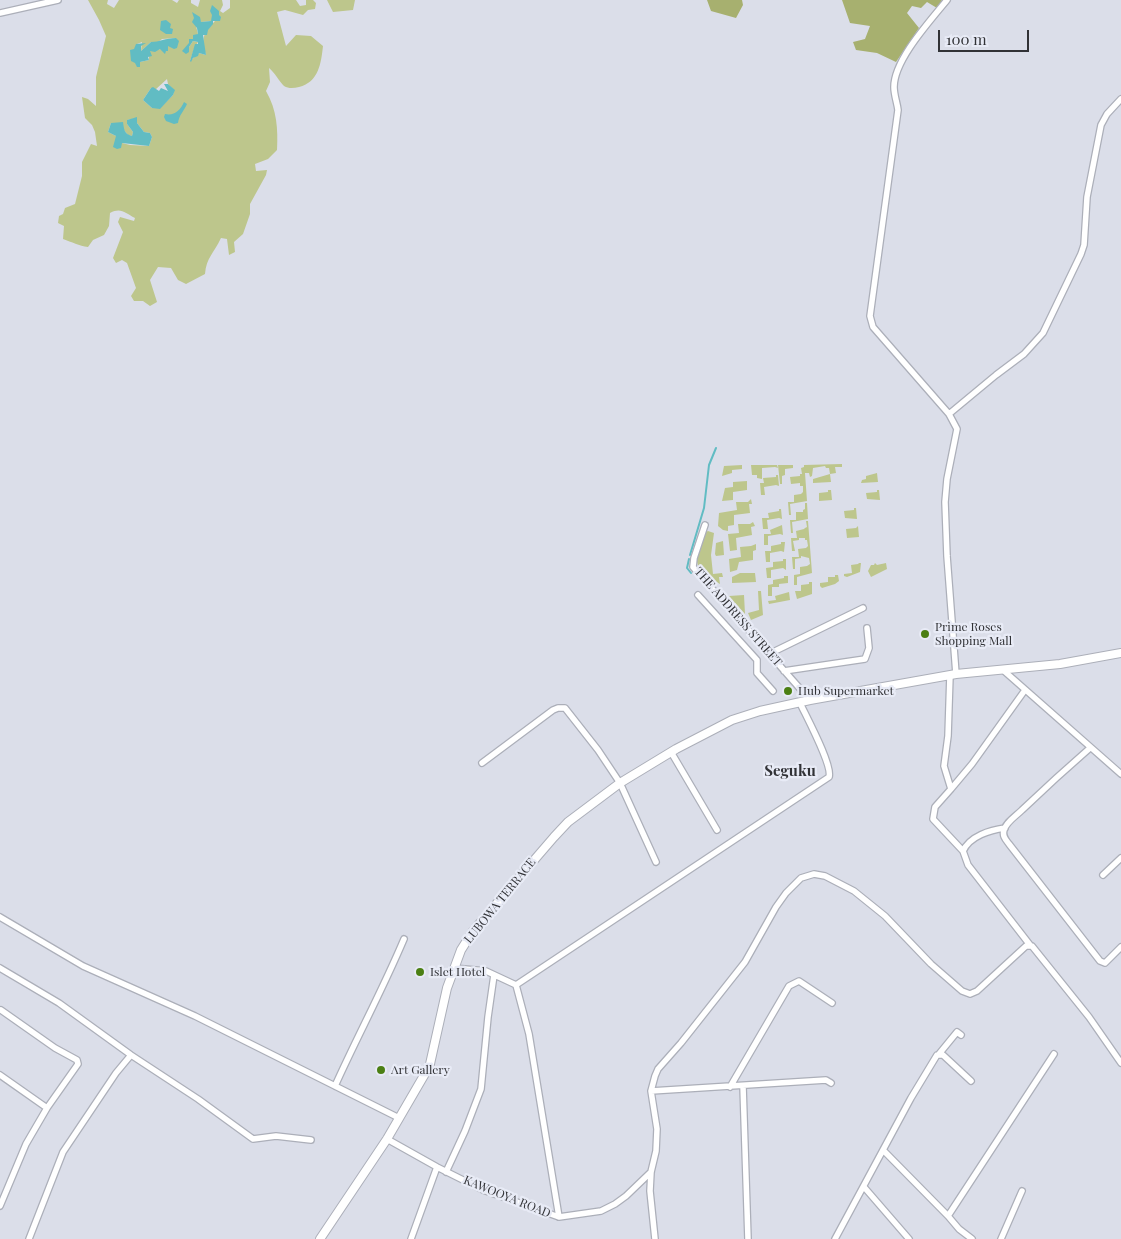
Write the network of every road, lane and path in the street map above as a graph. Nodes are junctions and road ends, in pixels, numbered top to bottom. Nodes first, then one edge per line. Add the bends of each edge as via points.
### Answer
1 (58, 0) edge
2 (947, 0) edge
3 (0, 13) edge
4 (1121, 99) edge
5 (950, 414) junction
6 (705, 525) dead end
7 (698, 595) dead end
8 (863, 608) dead end
9 (867, 628) dead end
10 (768, 652) junction
11 (1121, 653) edge
12 (757, 660) junction
13 (1003, 670) junction
14 (784, 671) junction
15 (953, 674) junction
16 (1025, 690) junction
17 (773, 691) dead end
18 (810, 700) junction
19 (800, 703) junction
20 (1090, 748) junction
21 (671, 752) junction
22 (482, 763) dead end
23 (1121, 773) edge
24 (620, 783) junction
25 (951, 789) junction
26 (1005, 828) junction
27 (717, 830) dead end
28 (963, 852) junction
29 (1121, 858) edge
30 (656, 862) dead end
31 (1103, 875) dead end
32 (0, 918) edge
33 (404, 939) dead end
34 (1030, 945) junction
35 (1121, 947) edge
36 (0, 968) edge
37 (454, 968) junction
38 (494, 974) junction
39 (516, 985) junction
40 (832, 1003) dead end
41 (1, 1010) edge
42 (961, 1035) dead end
43 (940, 1054) junction
44 (1054, 1054) dead end
45 (131, 1055) junction
46 (1121, 1063) edge
47 (0, 1075) edge
48 (971, 1081) dead end
49 (831, 1083) dead end
50 (334, 1086) junction
51 (743, 1086) junction
52 (730, 1087) junction
53 (651, 1091) junction
54 (47, 1108) junction
55 (399, 1118) junction
56 (387, 1139) junction
57 (311, 1140) dead end
58 (883, 1150) junction
59 (437, 1167) junction
60 (446, 1172) junction
61 (651, 1172) junction
62 (864, 1187) junction
63 (1022, 1191) dead end
64 (0, 1206) edge
65 (948, 1216) junction
66 (559, 1218) junction
67 (29, 1239) edge
68 (320, 1239) edge
69 (411, 1239) edge
70 (655, 1239) edge
71 (748, 1239) edge
72 (835, 1239) edge
73 (909, 1239) edge
74 (972, 1239) edge
75 (1001, 1239) edge

1 - 3 street
2 - 5 street via 906,54 895,78 898,110 870,316 873,327
4 - 5 street via 1101,125 1087,197 1082,254 1043,333 1024,354
5 - 15 street via 957,429 945,502
6 - 10 street, THE ADDRESS STREET via 692,567
7 - 12 street
8 - 10 street
9 - 14 street via 869,648 865,658
10 - 12 street
10 - 14 street, THE ADDRESS STREET
11 - 13 street, LUBOWA TERRACE
12 - 17 street via 757,673
13 - 15 street, LUBOWA TERRACE
13 - 16 street
14 - 18 street, THE ADDRESS STREET
15 - 18 street, LUBOWA TERRACE
15 - 25 street via 944,766
16 - 20 street
16 - 25 street
18 - 19 street, LUBOWA TERRACE
19 - 21 street, LUBOWA TERRACE via 732,720
19 - 39 street via 823,753 829,777
20 - 23 street
20 - 26 street
21 - 24 street, LUBOWA TERRACE
21 - 27 street
22 - 24 street via 553,710 565,708
24 - 30 street
24 - 37 street, LUBOWA TERRACE via 580,812 554,837 473,931
25 - 28 street via 935,807 933,819
26 - 28 street via 990,830 965,846
26 - 35 street via 1004,837 1100,961 1106,963
28 - 34 street via 968,864
29 - 31 street
32 - 50 street via 83,966 195,1016
33 - 50 street
34 - 46 street
34 - 53 street via 970,994 931,964 885,916 854,891 826,876 808,875 793,885 781,900 745,962 658,1069
36 - 45 street via 59,1003
37 - 38 street
37 - 55 street, LUBOWA TERRACE via 430,1064
38 - 39 street
38 - 60 street via 481,1089 466,1132
39 - 66 street via 529,1034
40 - 52 street via 799,982 789,986
41 - 54 street via 77,1060 78,1064
42 - 43 street via 957,1032
43 - 48 street
43 - 58 street
44 - 65 street
45 - 57 street via 253,1139 276,1136
45 - 67 street via 64,1152
47 - 54 street
49 - 51 street via 826,1080
50 - 55 street
51 - 52 street
51 - 71 street
52 - 53 street
53 - 61 street via 658,1129
54 - 64 street via 26,1144
55 - 56 street, LUBOWA TERRACE
56 - 59 street, KAWOOYA ROAD
56 - 68 street, LUBOWA TERRACE
58 - 62 street
58 - 65 street
59 - 60 street, KAWOOYA ROAD
59 - 69 street
60 - 66 street, KAWOOYA ROAD via 483,1190
61 - 66 street, KAWOOYA ROAD via 620,1200 601,1211
61 - 70 street
62 - 72 street
62 - 73 street
63 - 75 street
65 - 74 street

